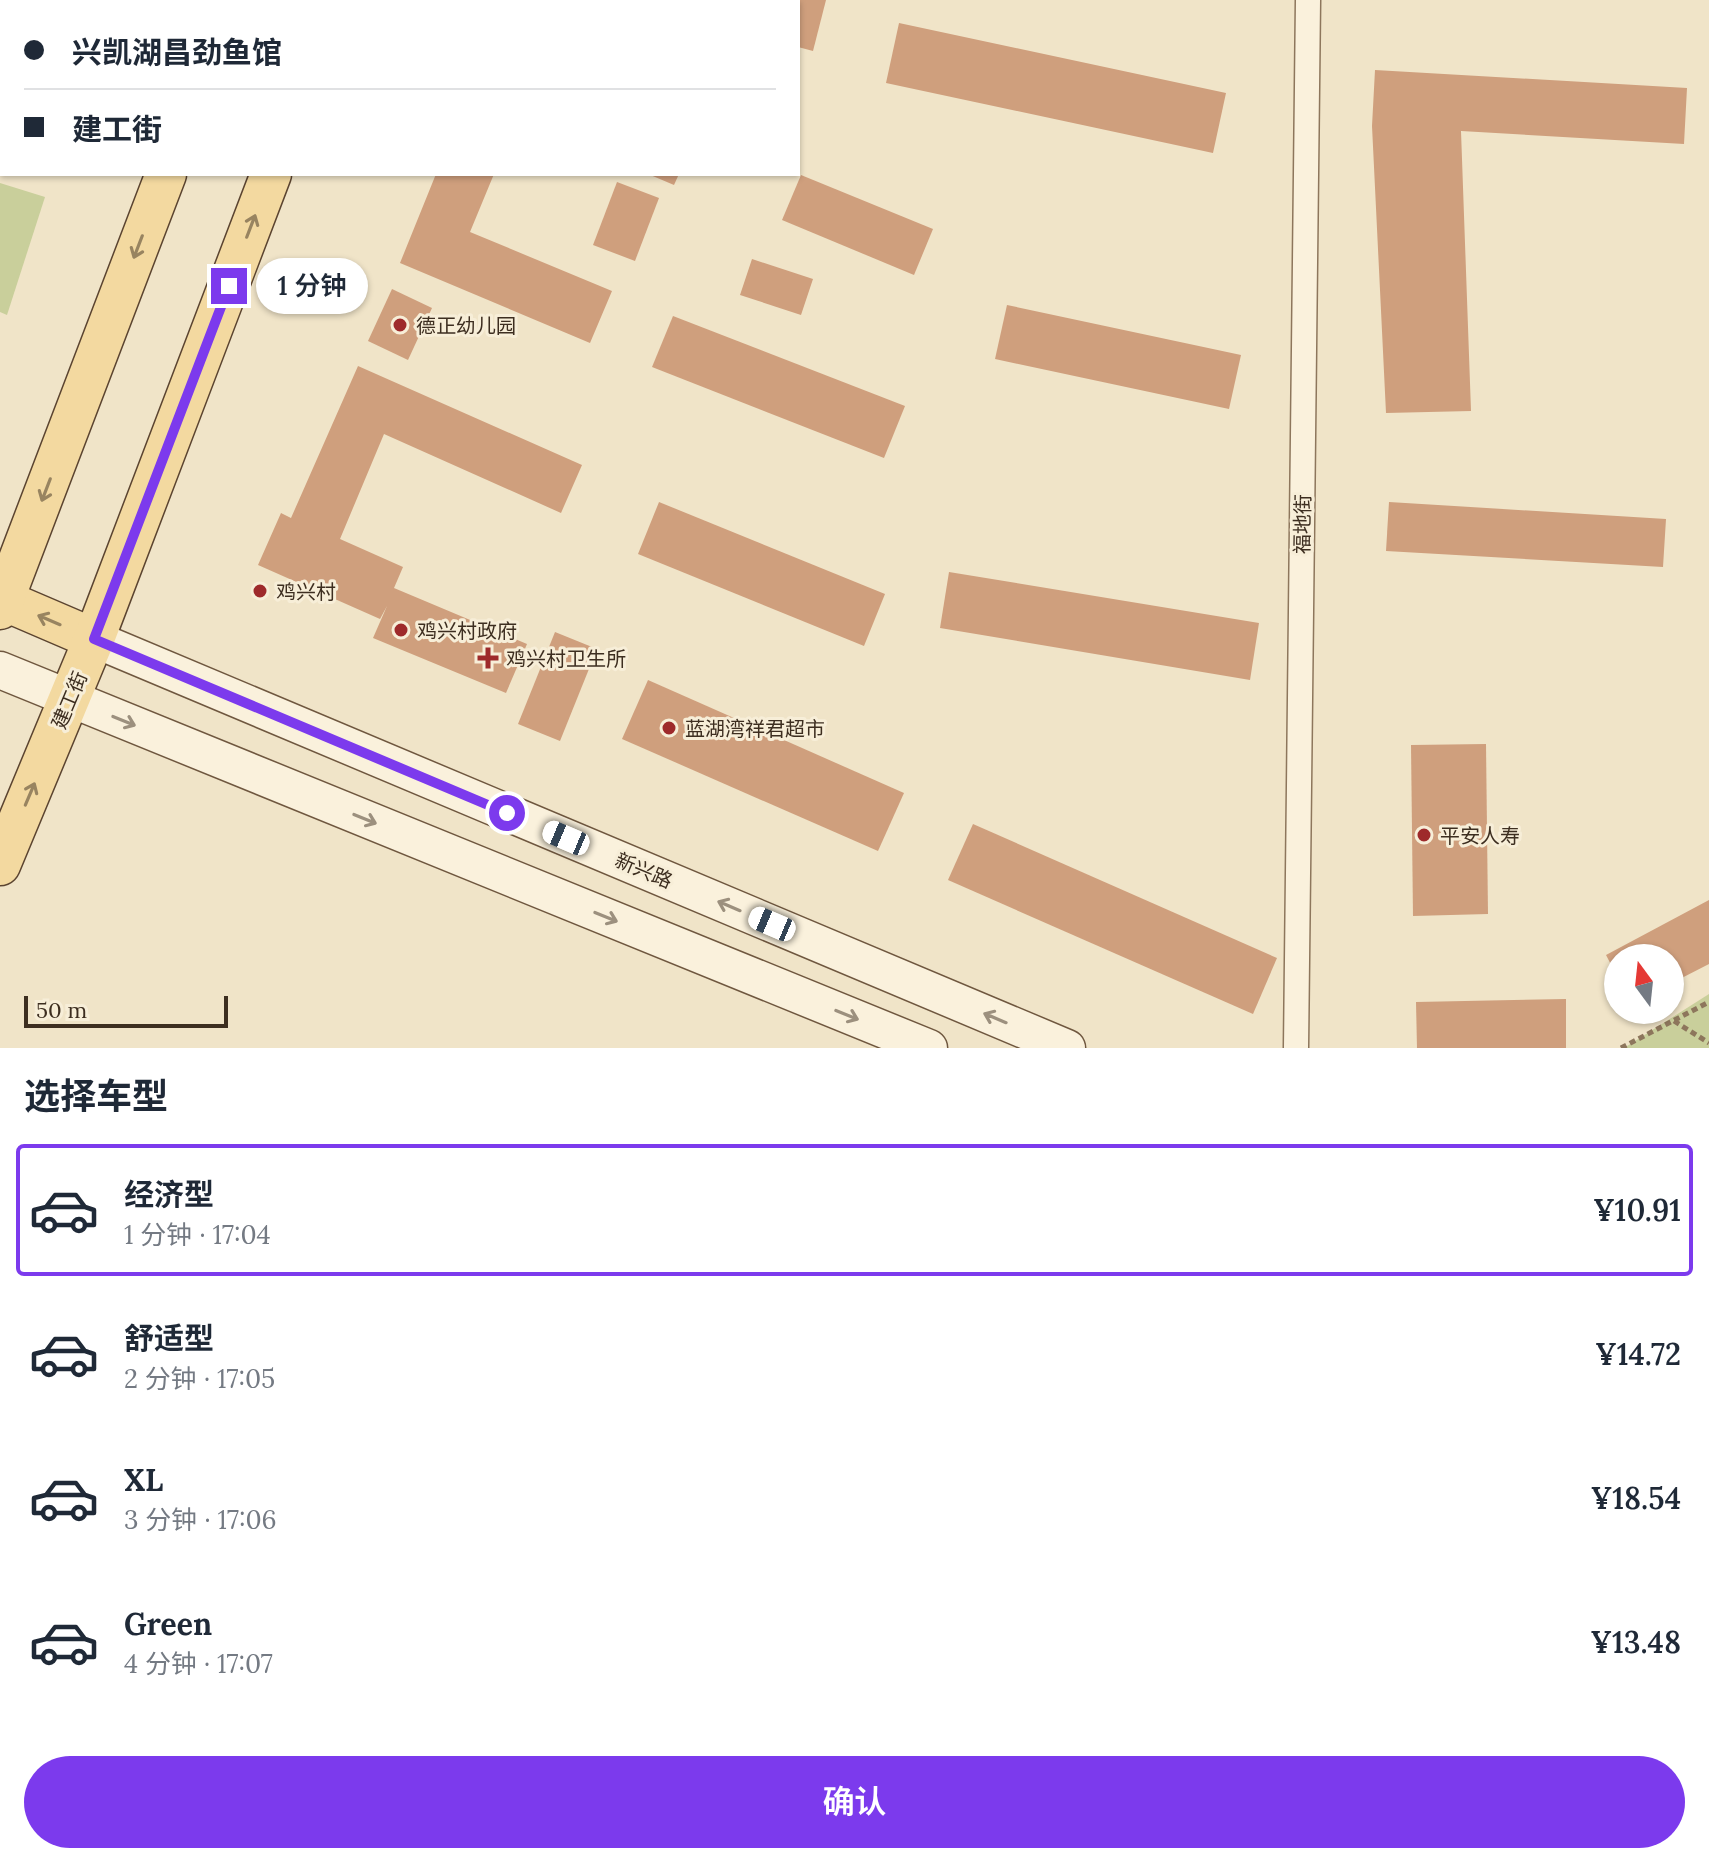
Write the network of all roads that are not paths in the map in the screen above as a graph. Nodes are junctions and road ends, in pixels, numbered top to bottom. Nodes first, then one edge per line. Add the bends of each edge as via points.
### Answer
1 (1308, 0) edge
2 (165, 176) edge
3 (270, 176) edge
4 (1, 603) edge
5 (94, 639) junction
6 (0, 670) edge
7 (70, 699) junction
8 (0, 865) edge
9 (929, 1048) edge
10 (1067, 1048) edge
11 (1296, 1048) edge

1 - 11 street, 福地街
2 -> 4 main road
5 -> 3 main road, 建工街
5 -> 4 main road, 新兴路
5 - 7 main road, 建工街
10 -> 5 main road, 新兴路
6 - 7 main road
8 -> 7 main road, 建工街
7 -> 9 main road

